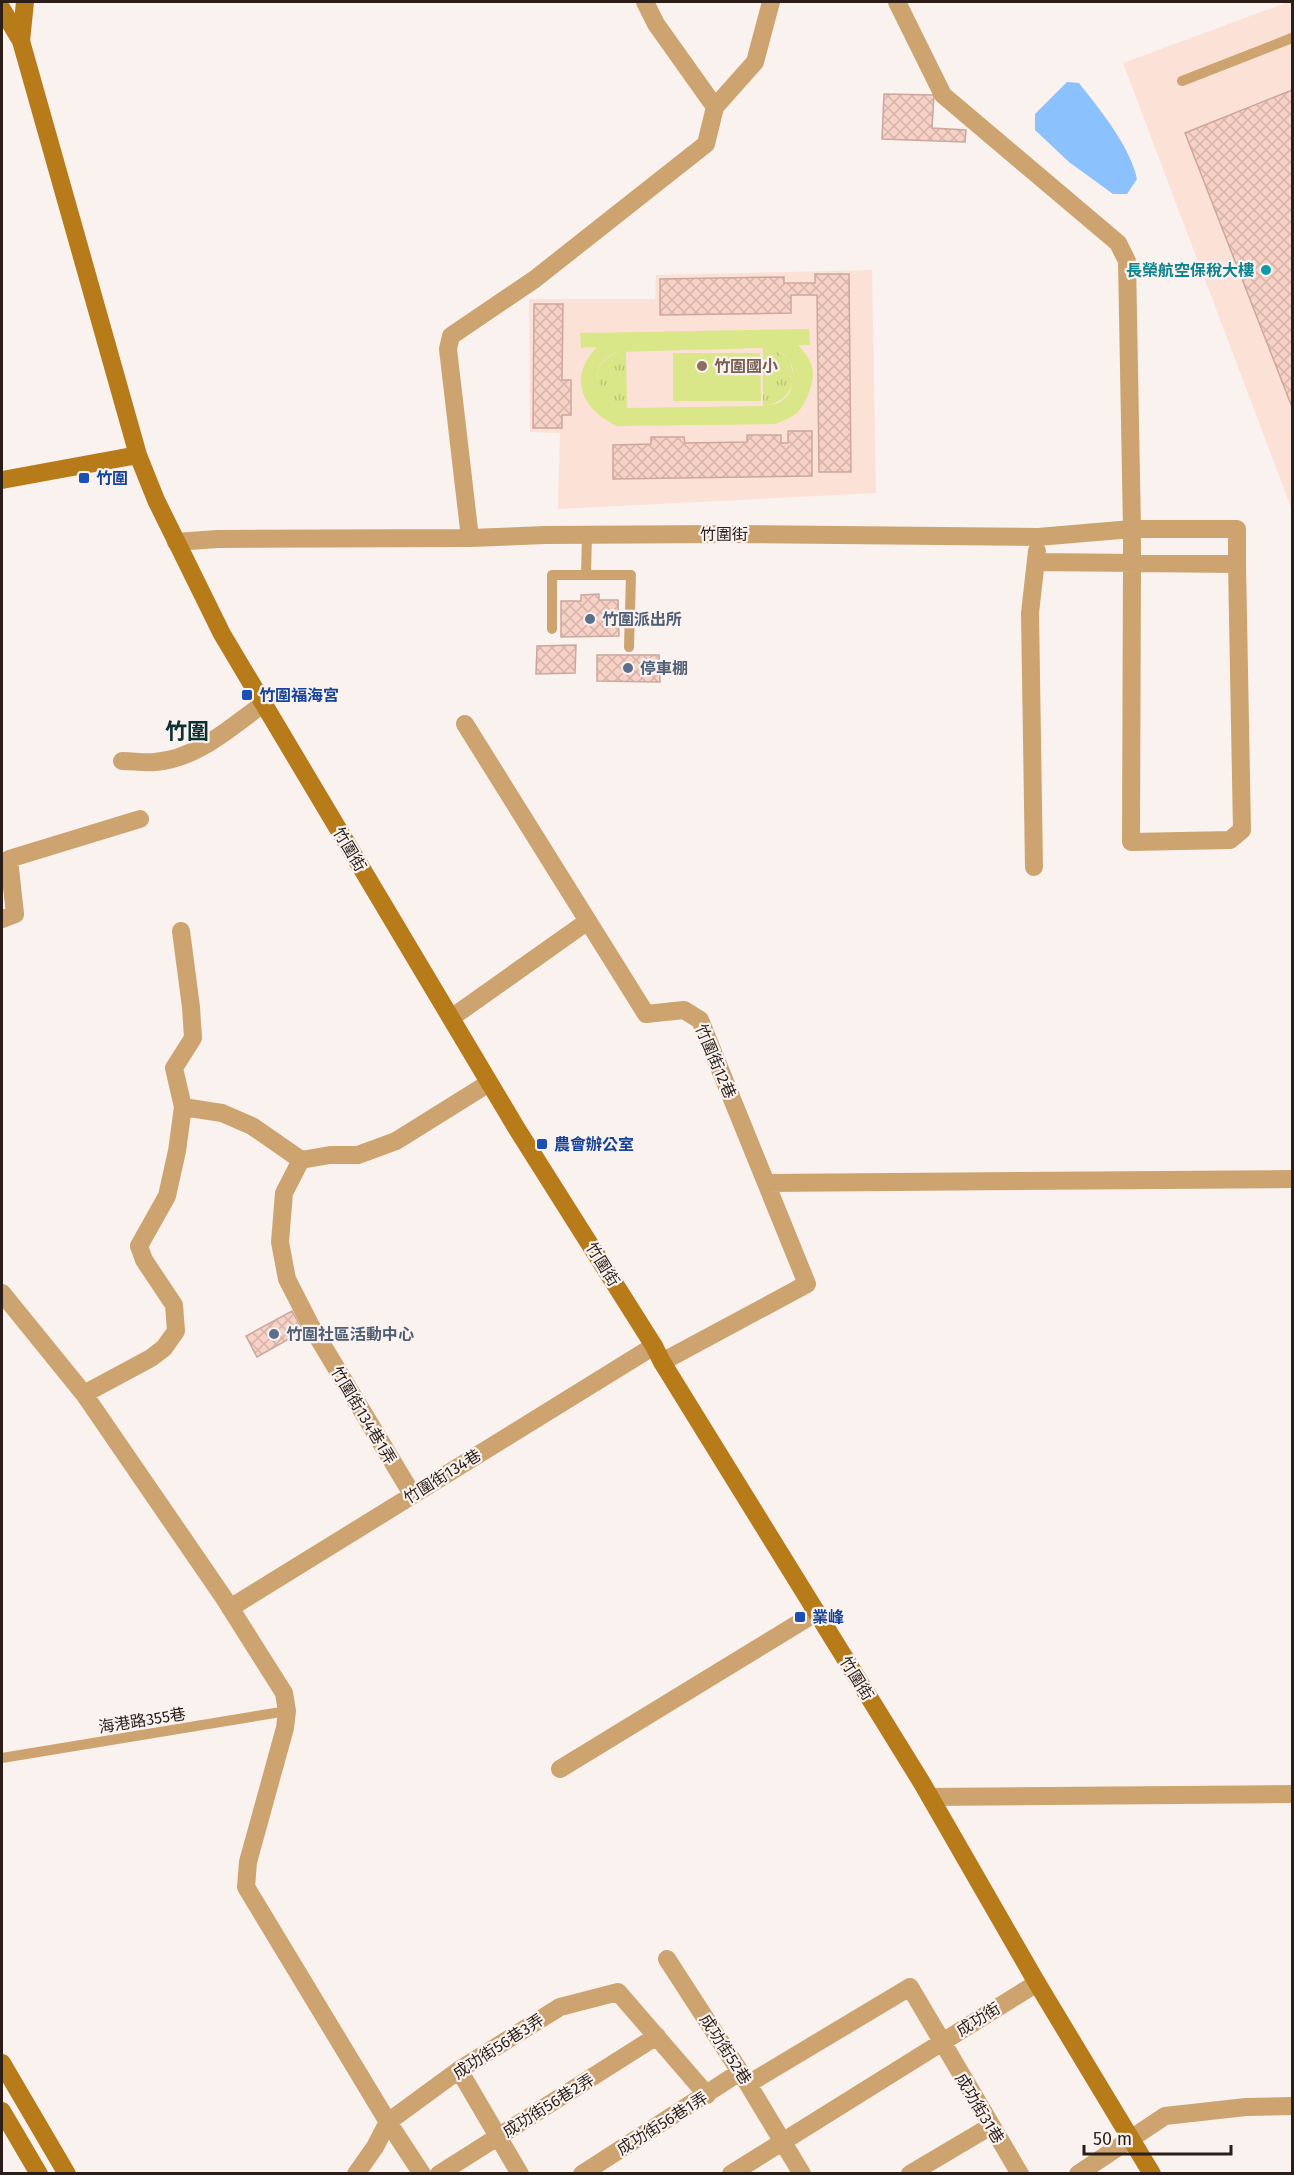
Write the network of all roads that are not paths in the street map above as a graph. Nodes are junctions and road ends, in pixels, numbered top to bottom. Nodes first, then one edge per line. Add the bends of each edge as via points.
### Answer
1 (25, 2) edge
2 (645, 2) edge
3 (771, 2) edge
4 (897, 2) edge
5 (2, 9) edge
6 (1293, 38) edge
7 (21, 41) junction
8 (1182, 81) dead end
9 (715, 107) junction
10 (138, 455) junction
11 (2, 480) edge
12 (1132, 530) junction
13 (587, 534) junction
14 (1038, 537) junction
15 (470, 538) junction
16 (176, 542) junction
17 (1036, 561) junction
18 (1132, 563) junction
19 (1237, 564) junction
20 (586, 575) junction
21 (552, 629) dead end
22 (629, 646) dead end
23 (263, 704) junction
24 (465, 724) dead end
25 (122, 761) dead end
26 (140, 819) dead end
27 (1034, 867) dead end
28 (2, 920) edge
29 (588, 921) junction
30 (181, 931) dead end
31 (451, 1018) junction
32 (489, 1083) junction
33 (183, 1107) junction
34 (301, 1160) junction
35 (1293, 1179) edge
36 (766, 1183) junction
37 (2, 1293) edge
38 (658, 1354) junction
39 (84, 1394) junction
40 (412, 1494) junction
41 (230, 1608) junction
42 (817, 1612) junction
43 (287, 1711) junction
44 (2, 1758) edge
45 (560, 1769) dead end
46 (1293, 1794) edge
47 (930, 1797) junction
48 (667, 1959) dead end
49 (1037, 1983) junction
50 (657, 2037) junction
51 (941, 2043) junction
52 (2, 2063) edge
53 (459, 2070) junction
54 (744, 2078) junction
55 (707, 2095) junction
56 (1293, 2106) edge
57 (2, 2111) edge
58 (388, 2122) junction
59 (991, 2126) junction
60 (498, 2136) junction
61 (1131, 2140) junction
62 (783, 2141) junction
63 (39, 2174) edge
64 (67, 2174) edge
65 (356, 2174) edge
66 (422, 2174) edge
67 (439, 2174) edge
68 (520, 2174) edge
69 (582, 2174) edge
70 (730, 2174) edge
71 (802, 2174) edge
72 (910, 2174) edge
73 (1020, 2174) edge
74 (1078, 2174) edge
75 (1152, 2174) edge

1 - 7 street
2 - 9 street via 656,24
3 - 9 street via 755,62
4 - 12 street via 943,95 1118,243 1127,261
5 - 7 street
6 - 8 lane
7 - 10 street, 竹圍街
9 - 15 street via 706,144 535,279 451,336 448,349
10 - 11 street
10 - 16 street, 竹圍街
12 - 14 street, 竹圍街
12 - 18 street
12 - 19 street, 竹圍街 via 1237,529
13 - 14 street, 竹圍街
13 - 15 street, 竹圍街
13 - 20 lane
14 - 17 street
15 - 16 street, 竹圍街 via 229,538
16 - 23 street, 竹圍街 via 222,634
17 - 18 street
17 - 27 street via 1030,613
18 - 19 street
18 - 19 street via 1131,842 1230,840 1242,830
20 - 21 lane via 552,575
20 - 22 lane via 631,575
23 - 25 street via 189,754 156,762
23 - 31 street, 竹圍街
24 - 29 street, 竹圍街12巷
26 - 28 street via 9,859 15,914
29 - 31 street
29 - 36 street, 竹圍街12巷 via 646,1014 684,1010 700,1020
30 - 33 street via 193,1038 174,1068
31 - 32 street, 竹圍街
32 - 34 street via 396,1141 358,1155
32 - 38 street, 竹圍街
33 - 34 street via 222,1113 252,1126
33 - 39 street via 166,1196 139,1246 174,1305 176,1330 164,1348 151,1358
34 - 40 street, 竹圍街134巷1弄 via 284,1193 280,1242 287,1280
35 - 36 street
36 - 38 street, 竹圍街12巷 via 807,1284
37 - 39 street
38 - 40 street, 竹圍街134巷
38 - 42 street, 竹圍街
39 - 41 street
40 - 41 street, 竹圍街134巷
41 - 43 street via 284,1693
42 - 45 street
42 - 47 street, 竹圍街
43 - 44 lane, 海港路355巷
43 - 58 street via 248,1862 246,1887
46 - 47 street
47 - 49 street, 竹圍街
48 - 54 street, 成功街52巷
49 - 51 street, 成功街
49 - 61 street
50 - 53 street, 成功街56巷3弄 via 618,1992 560,2007
50 - 55 street
50 - 60 street, 成功街56巷2弄
51 - 54 street, 成功街31巷 via 910,1987
51 - 59 street, 成功街31巷
51 - 62 street, 成功街
52 - 64 street
53 - 58 street, 成功街56巷3弄
53 - 60 street
54 - 55 street, 成功街56巷1弄
54 - 62 street, 成功街52巷
55 - 69 street, 成功街56巷1弄
56 - 61 street via 1165,2116
57 - 63 street
58 - 65 street
58 - 66 street
59 - 72 street
59 - 73 street, 成功街31巷
60 - 67 street, 成功街56巷2弄
60 - 68 street
61 - 74 street
61 - 75 street
62 - 70 street, 成功街
62 - 71 street, 成功街52巷

